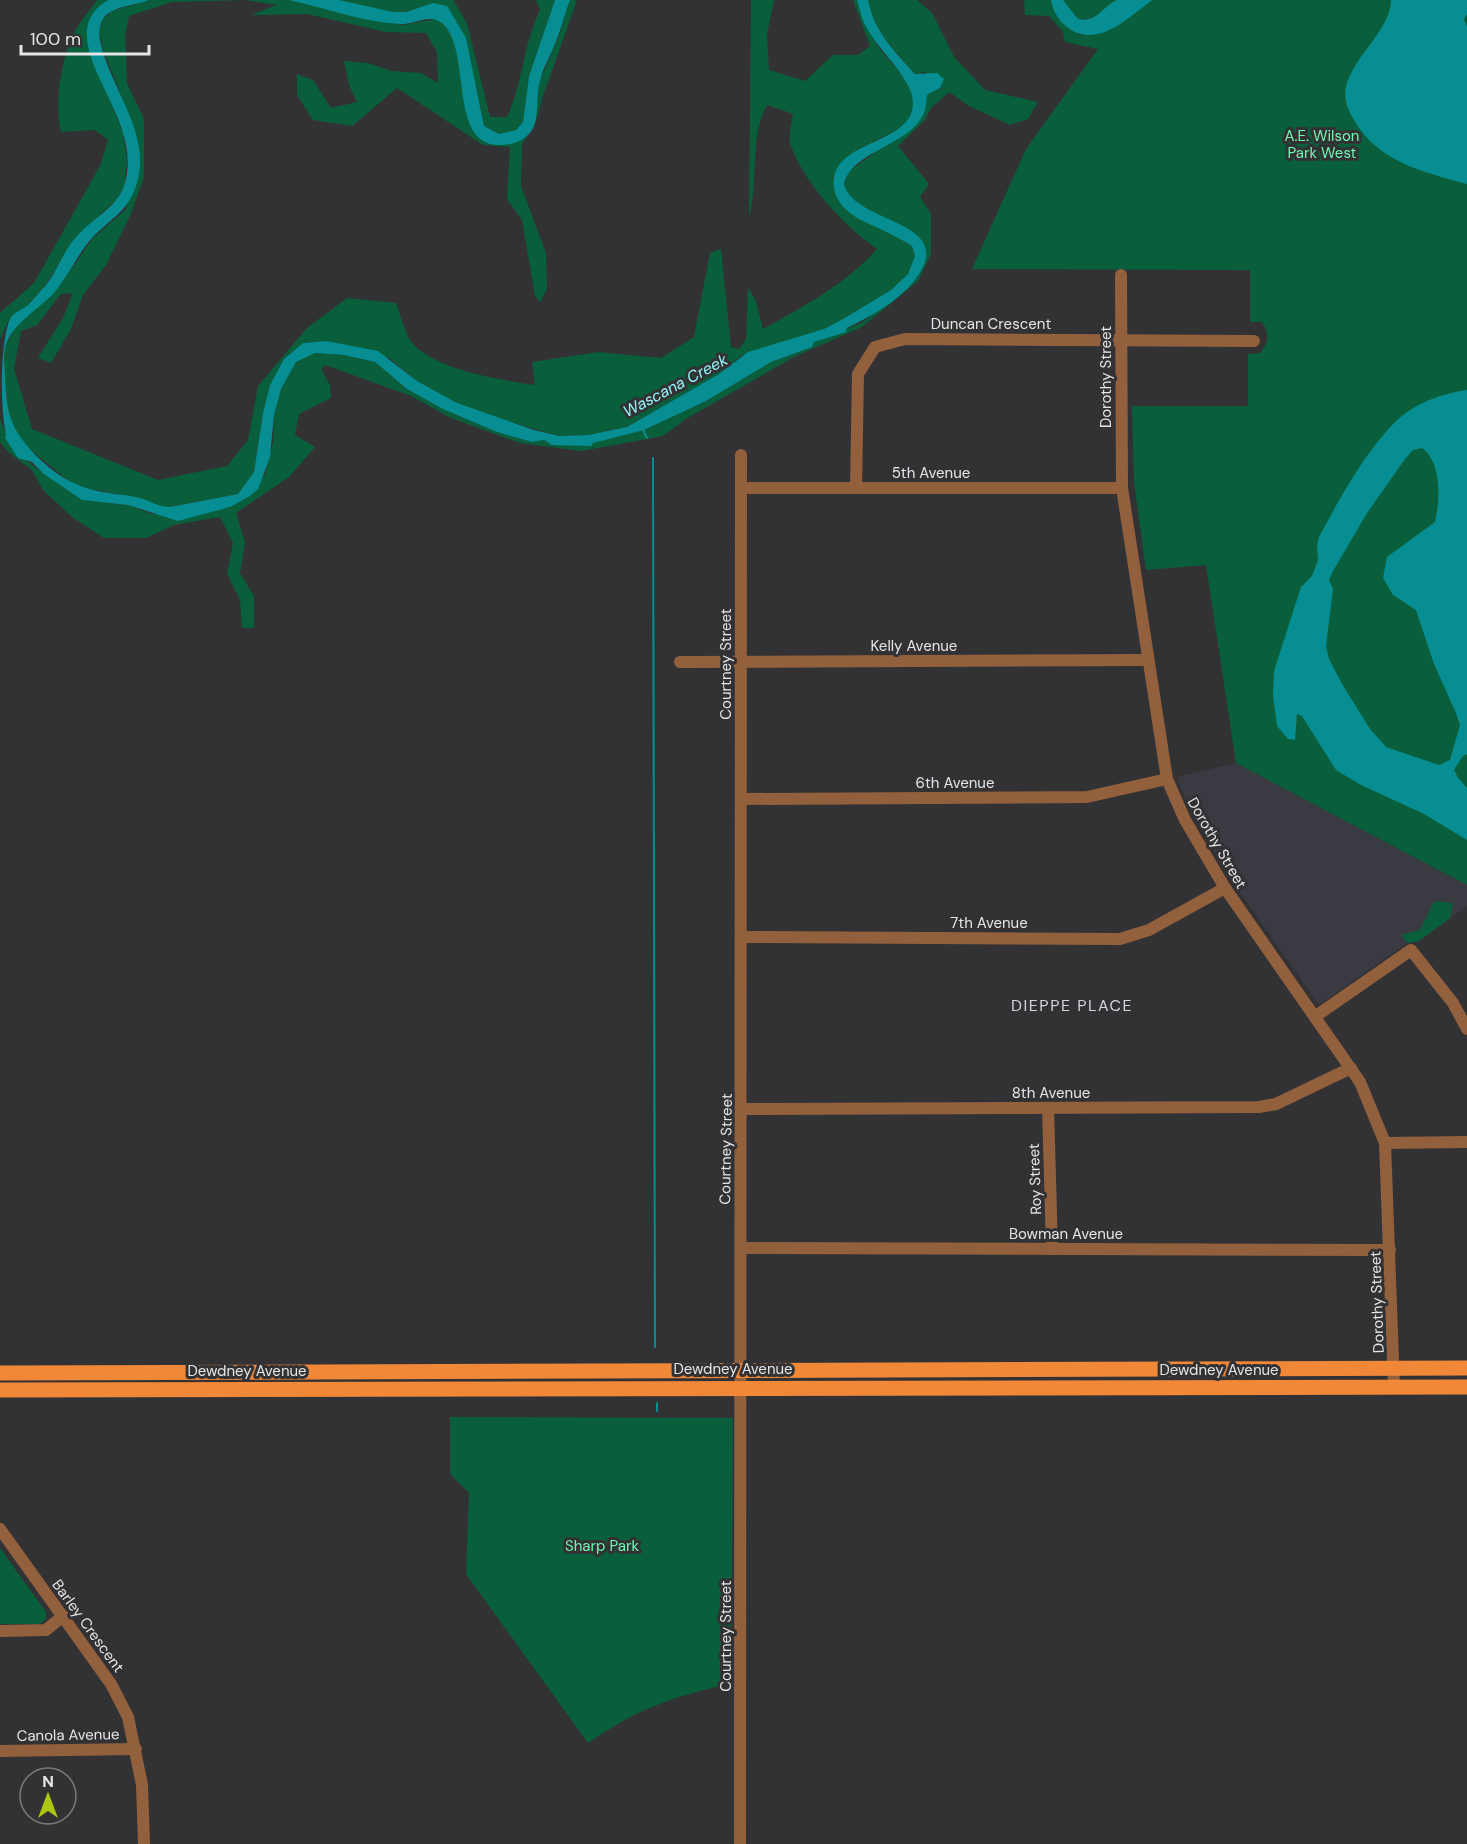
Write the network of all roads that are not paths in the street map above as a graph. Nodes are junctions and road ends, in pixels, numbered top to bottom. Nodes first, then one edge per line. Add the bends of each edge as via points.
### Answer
1 (1121, 274) dead end
2 (1121, 339) junction
3 (1254, 341) dead end
4 (741, 455) dead end
5 (741, 488) junction
6 (856, 488) junction
7 (1122, 488) junction
8 (1148, 660) junction
9 (681, 662) dead end
10 (741, 662) junction
11 (1167, 779) junction
12 (741, 799) junction
13 (1225, 888) junction
14 (741, 937) junction
15 (1316, 1016) junction
16 (1467, 1029) edge
17 (1351, 1068) junction
18 (1048, 1108) junction
19 (742, 1109) junction
20 (1467, 1142) edge
21 (1385, 1143) junction
22 (741, 1248) junction
23 (1052, 1249) junction
24 (1390, 1250) junction
25 (1394, 1368) junction
26 (1467, 1368) edge
27 (741, 1370) junction
28 (0, 1372) edge
29 (741, 1386) junction
30 (1394, 1387) junction
31 (1467, 1387) edge
32 (0, 1390) edge
33 (0, 1529) edge
34 (63, 1616) junction
35 (0, 1631) edge
36 (136, 1749) junction
37 (0, 1751) edge
38 (144, 1844) edge
39 (740, 1844) edge

1 - 2 street, Dorothy Street
2 - 3 street, Duncan Crescent
2 - 6 street, Duncan Crescent via 905,339 875,347 858,374
2 - 7 street, Dorothy Street
4 - 5 street, Courtney Street
5 - 6 street, 5th Avenue
5 - 10 street, Courtney Street
6 - 7 street, 5th Avenue
7 - 8 street, Dorothy Street
8 - 10 street, Kelly Avenue
8 - 11 street, Dorothy Street
9 - 10 street, Kelly Avenue
10 - 12 street, Courtney Street
11 - 12 street, 6th Avenue via 1087,797
11 - 13 street, Dorothy Street via 1185,820
12 - 14 street, Courtney Street
13 - 14 street, 7th Avenue via 1149,930 1120,939
13 - 15 street, Dorothy Street
14 - 19 street, Courtney Street
15 - 16 street via 1411,950 1453,1004
15 - 17 street, Dorothy Street
17 - 18 street, 8th Avenue via 1276,1104 1259,1107
17 - 21 street, Dorothy Street
18 - 19 street, 8th Avenue
18 - 23 street, Roy Street
19 - 22 street, Courtney Street
20 - 21 street
21 - 24 street, Dorothy Street
22 - 23 street, Bowman Avenue
22 - 27 street, Courtney Street
23 - 24 street, Bowman Avenue
24 - 25 street, Dorothy Street
25 - 26 main road, Dewdney Avenue
25 - 27 main road, Dewdney Avenue
25 - 30 street, Dorothy Street
27 - 28 main road, Dewdney Avenue
27 - 29 street, Courtney Street
29 - 30 main road, Dewdney Avenue
29 - 32 main road, Dewdney Avenue
29 - 39 street, Courtney Street
30 - 31 main road, Dewdney Avenue
33 - 34 street, Barley Crescent
34 - 35 street via 46,1630
34 - 36 street, Barley Crescent via 115,1690 128,1717
36 - 37 street, Canola Avenue
36 - 38 street, Barley Crescent

